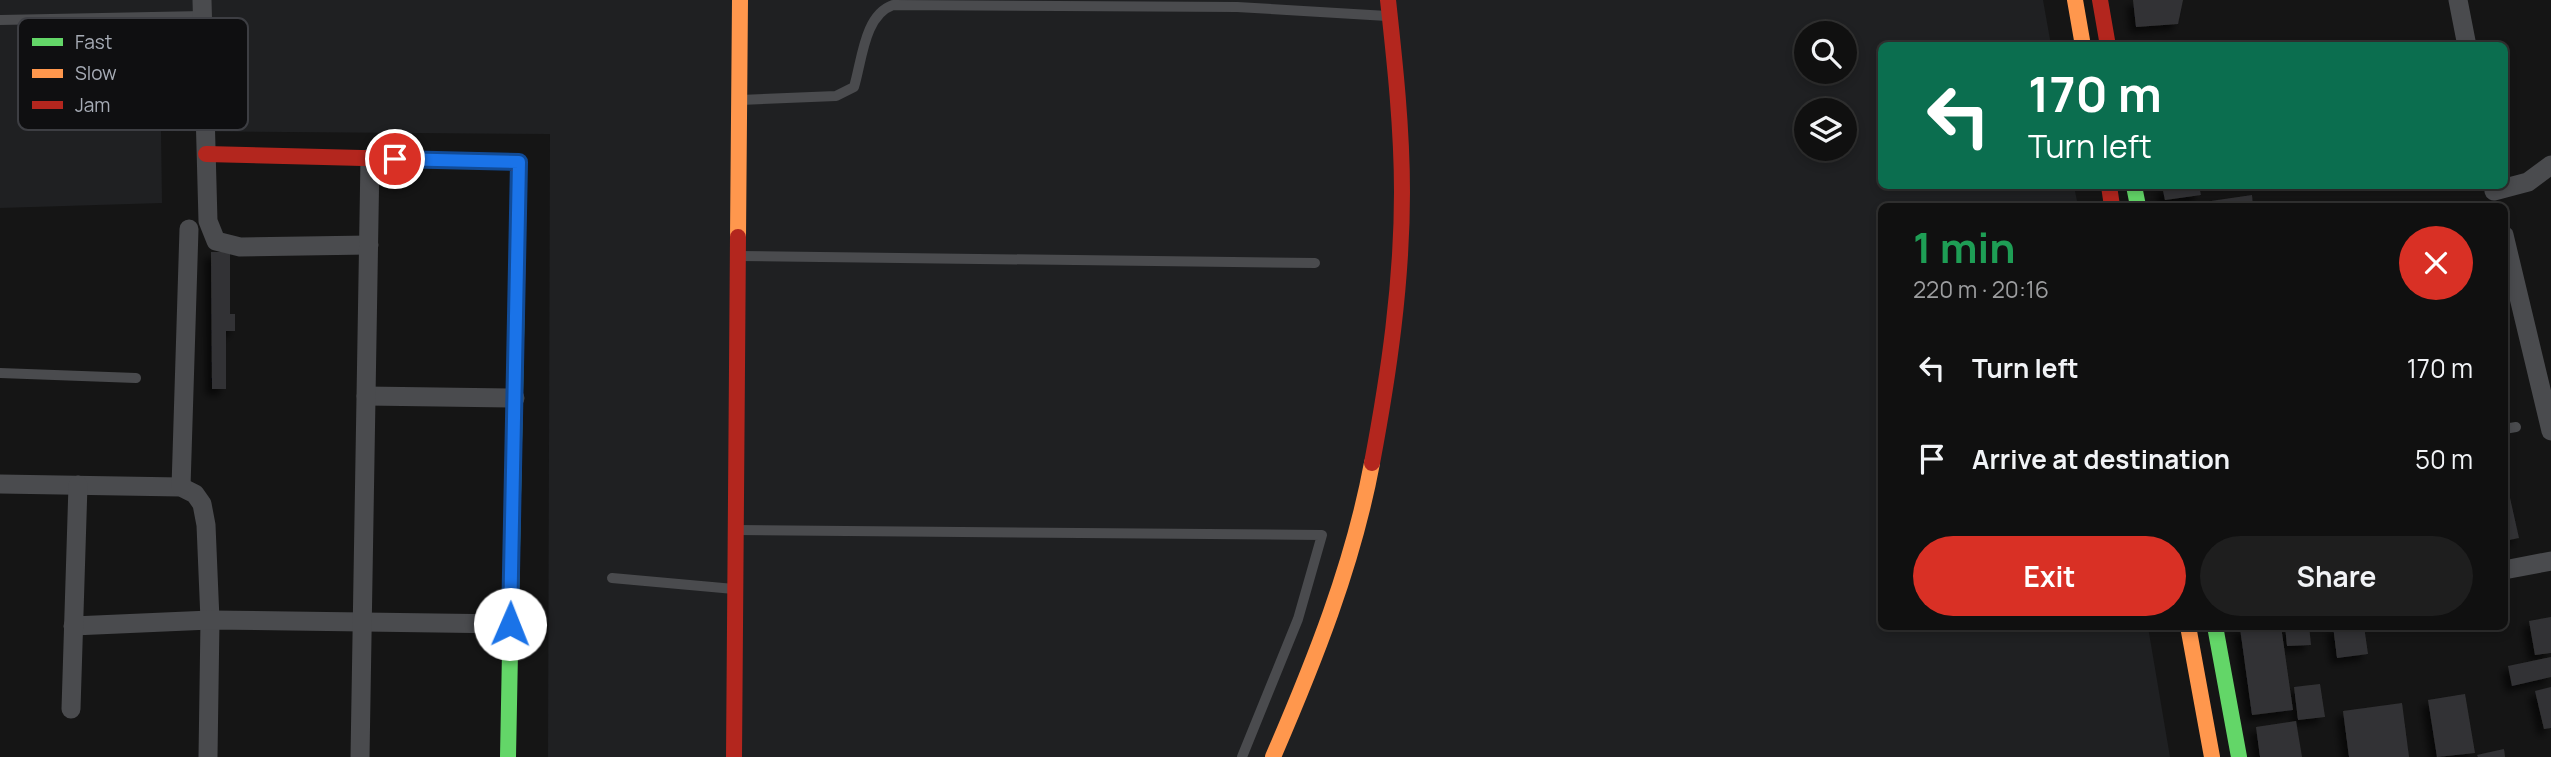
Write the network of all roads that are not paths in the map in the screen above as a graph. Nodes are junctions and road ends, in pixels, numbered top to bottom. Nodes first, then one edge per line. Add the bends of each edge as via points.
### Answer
1 (740, 0) edge
2 (2075, 0) edge
3 (2100, 0) edge
4 (2458, 0) edge
5 (202, 8) edge
6 (1389, 8) edge
7 (34, 18) edge
8 (18, 19) edge
9 (0, 20) edge
10 (2082, 42) edge
11 (2107, 42) edge
12 (2466, 42) edge
13 (739, 100) junction
14 (205, 130) edge
15 (206, 154) junction
16 (370, 158) junction
17 (2551, 165) edge
18 (2495, 194) edge
19 (189, 229) dead end
20 (369, 245) junction
21 (2508, 252) edge
22 (738, 256) junction
23 (1315, 263) dead end
24 (0, 373) edge
25 (136, 378) dead end
26 (366, 396) junction
27 (514, 398) junction
28 (2516, 426) dead end
29 (2508, 428) edge
30 (2551, 431) edge
31 (0, 484) edge
32 (78, 485) junction
33 (181, 487) junction
34 (735, 530) junction
35 (2551, 561) edge
36 (2508, 568) edge
37 (612, 579) dead end
38 (735, 589) junction
39 (211, 620) junction
40 (363, 621) junction
41 (510, 624) junction
42 (73, 626) junction
43 (2189, 630) edge
44 (2216, 630) edge
45 (71, 709) dead end
46 (208, 757) edge
47 (360, 757) edge
48 (508, 757) edge
49 (734, 757) edge
50 (1242, 757) edge
51 (1273, 757) edge
52 (2212, 757) edge
53 (2239, 757) edge

1 - 13 street
2 - 10 street
3 - 11 street
4 - 12 street
5 - 7 lane
6 - 13 lane via 893,5 872,23 849,92
6 - 51 street via 1400,131 1400,225 1383,403 1364,502 1346,564 1290,722
8 - 9 lane
13 - 22 street
14 - 15 street
15 - 16 street
15 - 20 street via 208,221 216,241 240,247
16 - 20 street
16 - 27 street via 519,162
17 - 18 street via 2528,182
19 - 33 street
20 - 26 street
21 - 30 street
22 - 23 lane
22 - 34 street
24 - 25 lane
26 - 27 street
26 - 40 street
27 - 41 street
28 - 29 lane
31 - 32 street
32 - 33 street
32 - 42 street
33 - 39 street via 202,504
34 - 38 street
34 - 50 lane via 1322,535 1298,619
35 - 36 street
37 - 38 lane
38 - 49 street
39 - 40 street
39 - 42 street
39 - 46 street
40 - 41 street
40 - 47 street
41 - 48 street
42 - 45 street
43 - 52 street
44 - 53 street

